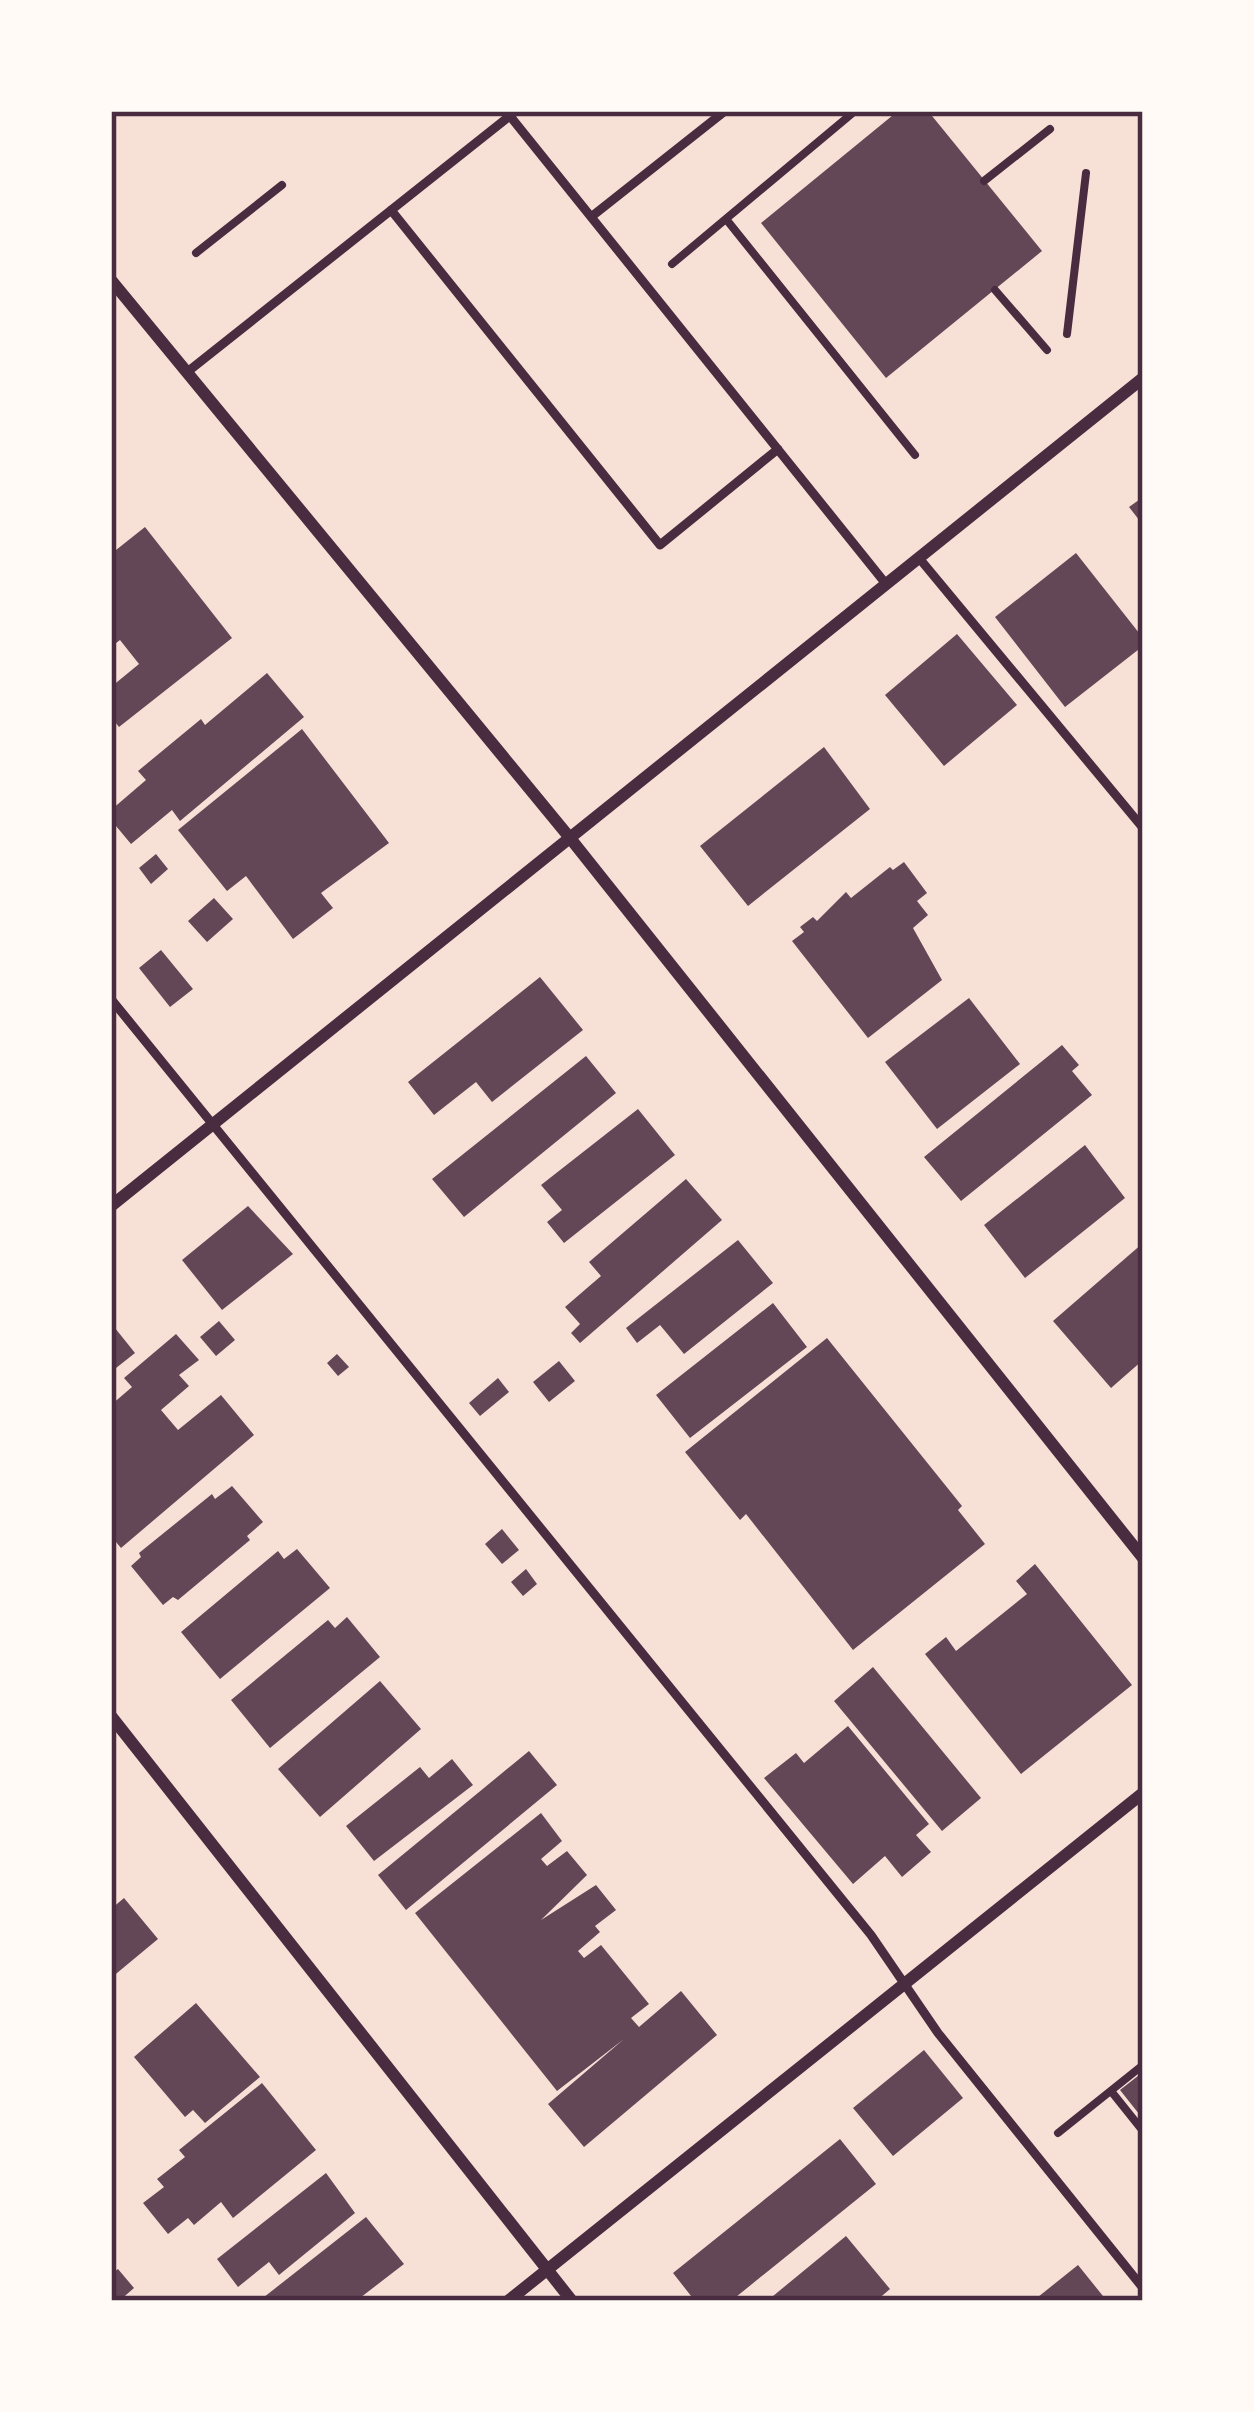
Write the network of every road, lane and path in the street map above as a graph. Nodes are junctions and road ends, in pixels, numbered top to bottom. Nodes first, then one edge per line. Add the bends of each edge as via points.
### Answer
1 (724, 111) edge
2 (855, 111) edge
3 (513, 113) edge
4 (1050, 129) dead end
5 (1086, 172) dead end
6 (985, 181) dead end
7 (281, 185) dead end
8 (391, 210) junction
9 (591, 217) junction
10 (726, 219) junction
11 (196, 254) dead end
12 (680, 257) dead end
13 (111, 280) edge
14 (995, 290) dead end
15 (1067, 334) dead end
16 (1047, 350) dead end
17 (186, 374) junction
18 (1143, 378) edge
19 (778, 449) junction
20 (915, 455) dead end
21 (919, 558) junction
22 (886, 584) junction
23 (1143, 828) edge
24 (570, 838) junction
25 (111, 999) edge
26 (212, 1124) junction
27 (111, 1206) edge
28 (1143, 1558) edge
29 (111, 1716) edge
30 (1143, 1793) edge
31 (903, 1983) junction
32 (1143, 2065) edge
33 (1111, 2091) junction
34 (1143, 2131) edge
35 (1034, 2153) junction
36 (547, 2268) junction
37 (1143, 2288) edge
38 (508, 2301) edge
39 (572, 2301) edge

1 - 9 lane
2 - 10 path
3 - 8 lane
3 - 9 lane
4 - 6 path
5 - 15 path
7 - 11 path
8 - 17 lane
8 - 19 lane via 660,545
9 - 19 lane
10 - 12 path
10 - 20 path
13 - 17 street
14 - 16 path
17 - 24 street
18 - 21 street
19 - 22 lane
21 - 22 street
21 - 23 lane
22 - 24 street
24 - 26 street
24 - 28 street
25 - 26 lane
26 - 27 street
26 - 31 lane
29 - 36 street
30 - 31 street
31 - 35 lane
31 - 36 street
32 - 33 path
33 - 34 path
33 - 35 path
35 - 37 lane
36 - 38 street
36 - 39 street

